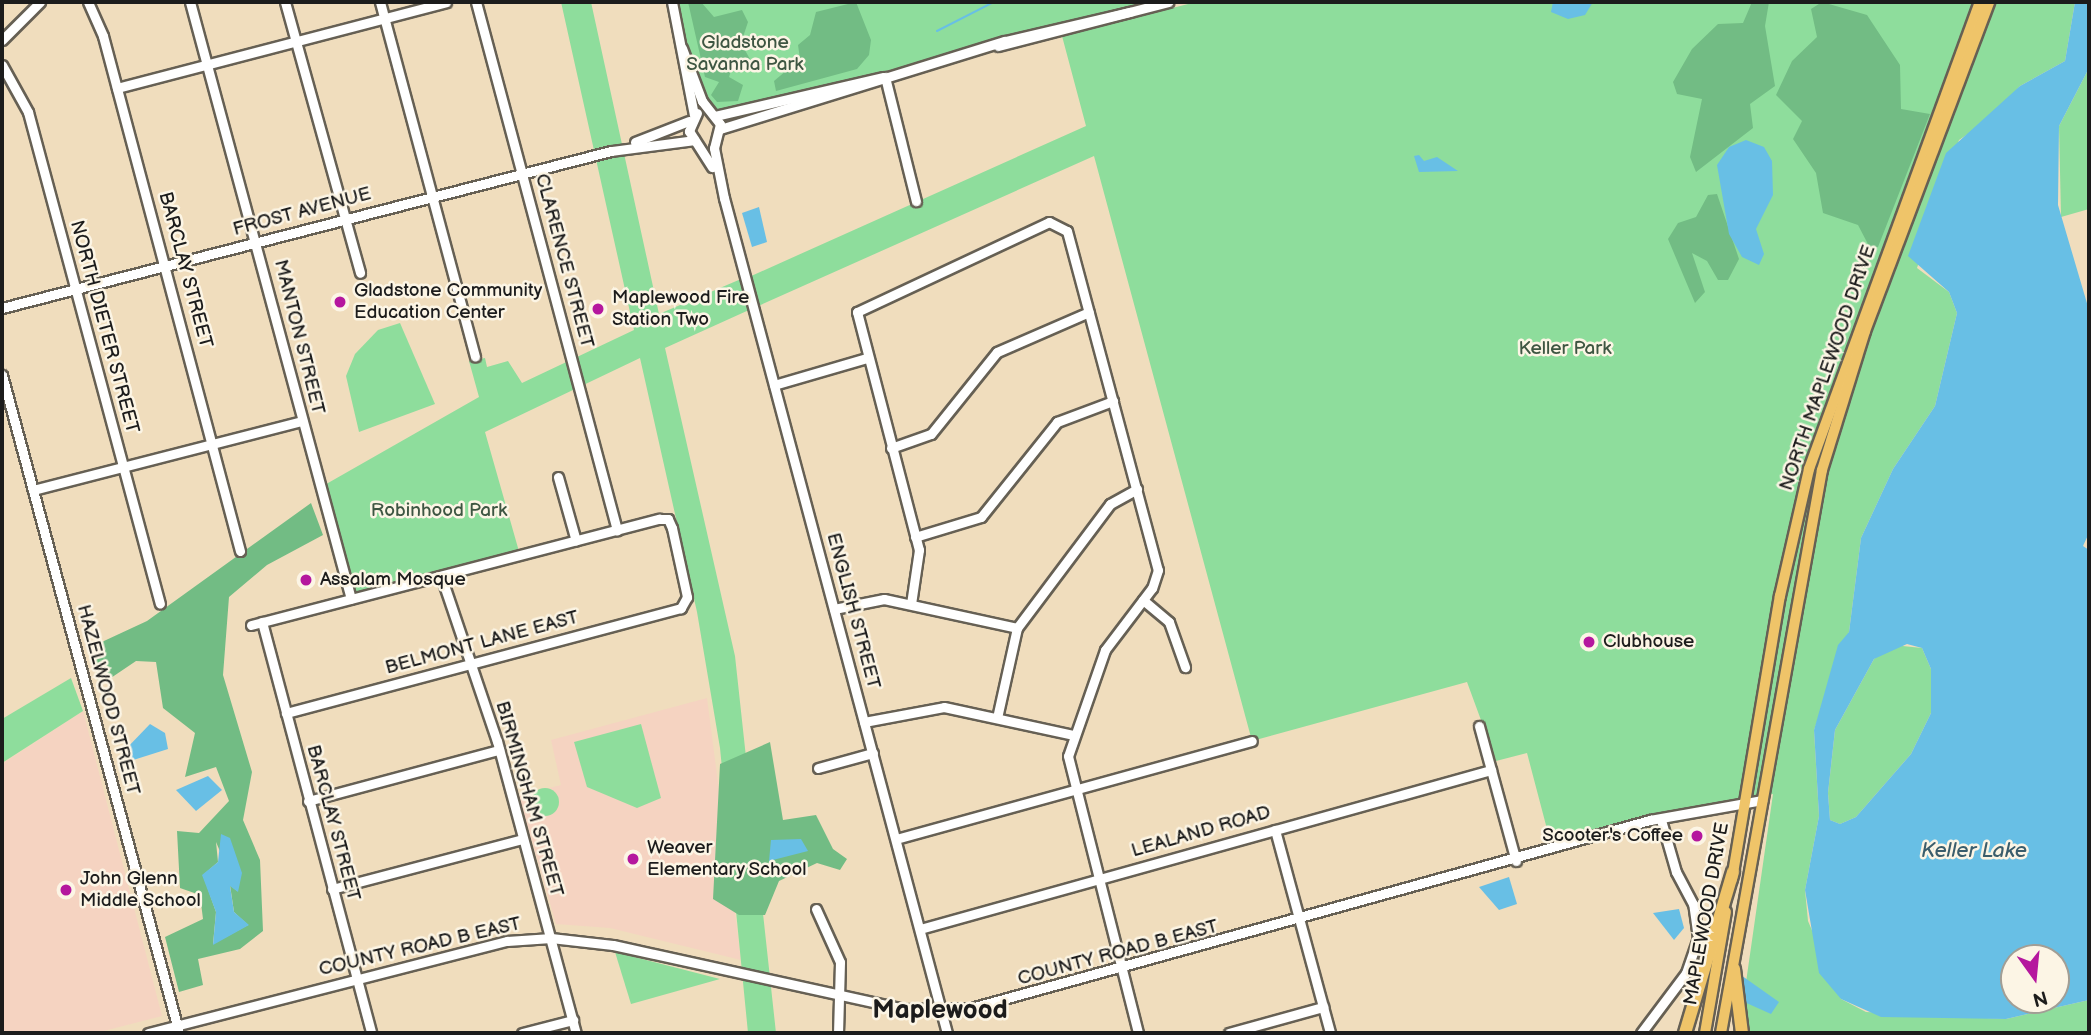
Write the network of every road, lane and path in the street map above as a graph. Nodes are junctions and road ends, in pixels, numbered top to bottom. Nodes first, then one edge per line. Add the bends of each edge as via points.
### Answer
1 (40, 2) edge
2 (88, 2) edge
3 (190, 2) edge
4 (285, 2) edge
5 (380, 2) edge
6 (446, 2) edge
7 (476, 2) edge
8 (672, 2) edge
9 (1168, 2) edge
10 (1980, 2) edge
11 (1989, 2) edge
12 (384, 18) junction
13 (2, 40) edge
14 (296, 41) junction
15 (682, 48) junction
16 (2, 65) edge
17 (207, 65) junction
18 (885, 77) junction
19 (117, 88) junction
20 (712, 114) junction
21 (691, 118) junction
22 (718, 133) junction
23 (696, 141) junction
24 (611, 151) junction
25 (522, 173) junction
26 (432, 196) junction
27 (724, 198) junction
28 (916, 201) dead end
29 (345, 219) junction
30 (256, 242) junction
31 (166, 265) junction
32 (360, 273) dead end
33 (75, 289) junction
34 (2, 308) edge
35 (1089, 312) junction
36 (475, 356) dead end
37 (867, 358) junction
38 (2, 375) edge
39 (774, 385) junction
40 (1113, 401) junction
41 (302, 421) junction
42 (211, 444) junction
43 (891, 448) junction
44 (122, 467) junction
45 (558, 477) dead end
46 (1137, 489) junction
47 (33, 490) junction
48 (617, 530) junction
49 (915, 537) junction
50 (576, 541) junction
51 (240, 551) dead end
52 (441, 576) junction
53 (351, 599) junction
54 (1143, 600) junction
55 (160, 604) dead end
56 (911, 604) junction
57 (834, 609) junction
58 (262, 622) junction
59 (251, 625) dead end
60 (1017, 628) junction
61 (470, 664) junction
62 (1185, 667) dead end
63 (286, 713) junction
64 (997, 718) junction
65 (864, 722) junction
66 (1479, 726) dead end
67 (1074, 735) junction
68 (1252, 741) dead end
69 (499, 750) junction
70 (873, 752) junction
71 (818, 768) dead end
72 (1491, 770) junction
73 (1074, 790) junction
74 (1744, 800) junction
75 (1762, 800) junction
76 (308, 802) junction
77 (1661, 820) junction
78 (1275, 830) junction
79 (523, 839) junction
80 (896, 839) junction
81 (1516, 861) junction
82 (1733, 872) junction
83 (1099, 879) junction
84 (332, 890) junction
85 (816, 909) dead end
86 (1301, 920) junction
87 (920, 929) junction
88 (551, 938) junction
89 (1122, 969) junction
90 (1734, 969) junction
91 (356, 979) junction
92 (838, 995) junction
93 (1323, 1007) junction
94 (941, 1011) junction
95 (573, 1020) junction
96 (178, 1030) edge
97 (148, 1033) edge
98 (371, 1033) edge
99 (522, 1033) edge
100 (576, 1033) edge
101 (838, 1033) edge
102 (947, 1033) edge
103 (1138, 1033) edge
104 (1229, 1033) edge
105 (1330, 1033) edge
106 (1641, 1033) edge
107 (1685, 1033) edge
108 (1705, 1033) edge
109 (1721, 1033) edge
110 (1742, 1033) edge

1 - 13 street
2 - 19 street, BARCLAY STREET
3 - 17 street, MANTON STREET
4 - 14 street
5 - 12 street
6 - 12 street
7 - 25 street, CLARENCE STREET
8 - 15 street
9 - 18 street
10 - 74 main road, NORTH MAPLEWOOD DRIVE via 1810,469
11 - 75 main road, NORTH MAPLEWOOD DRIVE via 1836,420 1805,545
12 - 14 street
12 - 26 street
14 - 17 street
14 - 29 street
15 - 20 street
15 - 21 street
16 - 33 street, NORTH DIETER STREET via 28,112
17 - 19 street
17 - 30 street, MANTON STREET
18 - 20 street
18 - 22 street
18 - 28 street
19 - 31 street, BARCLAY STREET
20 - 21 street, FROST AVENUE
20 - 22 street, ENGLISH STREET
21 - 23 street, ENGLISH STREET
21 - 24 street, FROST AVENUE
22 - 23 street, FROST AVENUE
22 - 27 street, ENGLISH STREET
23 - 24 street, FROST AVENUE
23 - 27 street, ENGLISH STREET
24 - 25 street, FROST AVENUE
25 - 26 street, FROST AVENUE
25 - 48 street, CLARENCE STREET
26 - 29 street, FROST AVENUE
26 - 36 street
27 - 39 street, ENGLISH STREET
29 - 30 street, FROST AVENUE
29 - 32 street
30 - 31 street, FROST AVENUE
30 - 41 street, MANTON STREET
31 - 33 street, FROST AVENUE
31 - 42 street, BARCLAY STREET
33 - 34 street, FROST AVENUE
33 - 44 street, NORTH DIETER STREET
35 - 37 street via 1067,231 1049,222 857,312
35 - 40 street
35 - 43 street via 1006,346 931,434
37 - 39 street
37 - 43 street
38 - 47 street, HAZELWOOD STREET
39 - 57 street, ENGLISH STREET
40 - 46 street
40 - 49 street via 1057,422 981,517
41 - 42 street
41 - 53 street, MANTON STREET
42 - 44 street
42 - 51 street, BARCLAY STREET
43 - 49 street
44 - 47 street
44 - 55 street, NORTH DIETER STREET
45 - 50 street
46 - 54 street via 1157,564 1155,583
46 - 60 street via 1110,504
47 - 96 street, HAZELWOOD STREET
48 - 50 street
48 - 61 street, BELMONT LANE EAST via 668,519 686,604
49 - 56 street via 920,557
50 - 52 street
52 - 53 street
52 - 61 street, BIRMINGHAM STREET
53 - 58 street
54 - 62 street via 1170,622
54 - 67 street via 1105,650
56 - 57 street via 875,599
56 - 60 street
57 - 65 street, ENGLISH STREET
58 - 59 street
58 - 63 street, BARCLAY STREET
60 - 64 street
61 - 63 street, BELMONT LANE EAST
61 - 69 street, BIRMINGHAM STREET
63 - 76 street, BARCLAY STREET
64 - 65 street via 931,707
64 - 67 street
65 - 70 street, ENGLISH STREET
66 - 72 street
67 - 73 street via 1068,764
68 - 73 street
69 - 76 street
69 - 79 street, BIRMINGHAM STREET
70 - 71 street
70 - 80 street, ENGLISH STREET
72 - 78 street, LEALAND ROAD
72 - 81 street
73 - 80 street
73 - 83 street
74 - 75 street, COUNTY ROAD B EAST
74 - 77 street, COUNTY ROAD B EAST
74 - 82 main road, MAPLEWOOD DRIVE
75 - 90 main road, NORTH MAPLEWOOD DRIVE
76 - 84 street, BARCLAY STREET
77 - 81 street, COUNTY ROAD B EAST
77 - 106 street via 1676,872 1693,904 1698,938 1686,974
78 - 83 street, LEALAND ROAD
78 - 86 street
79 - 84 street
79 - 88 street, BIRMINGHAM STREET
80 - 87 street, ENGLISH STREET
81 - 86 street, COUNTY ROAD B EAST
82 - 107 highway
82 - 108 main road, MAPLEWOOD DRIVE
83 - 87 street, LEALAND ROAD
83 - 89 street
84 - 91 street, BARCLAY STREET
85 - 92 street via 837,950
86 - 89 street, COUNTY ROAD B EAST
86 - 93 street
87 - 94 street, ENGLISH STREET
88 - 91 street, COUNTY ROAD B EAST via 507,941
88 - 92 street, COUNTY ROAD B EAST via 613,945
88 - 95 street, BIRMINGHAM STREET
89 - 94 street, COUNTY ROAD B EAST via 989,1006
89 - 103 street
90 - 109 main road, NORTH MAPLEWOOD DRIVE
90 - 110 highway
91 - 96 street, COUNTY ROAD B EAST
91 - 98 street, BARCLAY STREET
92 - 94 street, COUNTY ROAD B EAST
92 - 101 street
93 - 104 street
93 - 105 street
94 - 102 street, ENGLISH STREET
95 - 99 street
95 - 100 street, BIRMINGHAM STREET
96 - 97 street, COUNTY ROAD B EAST

